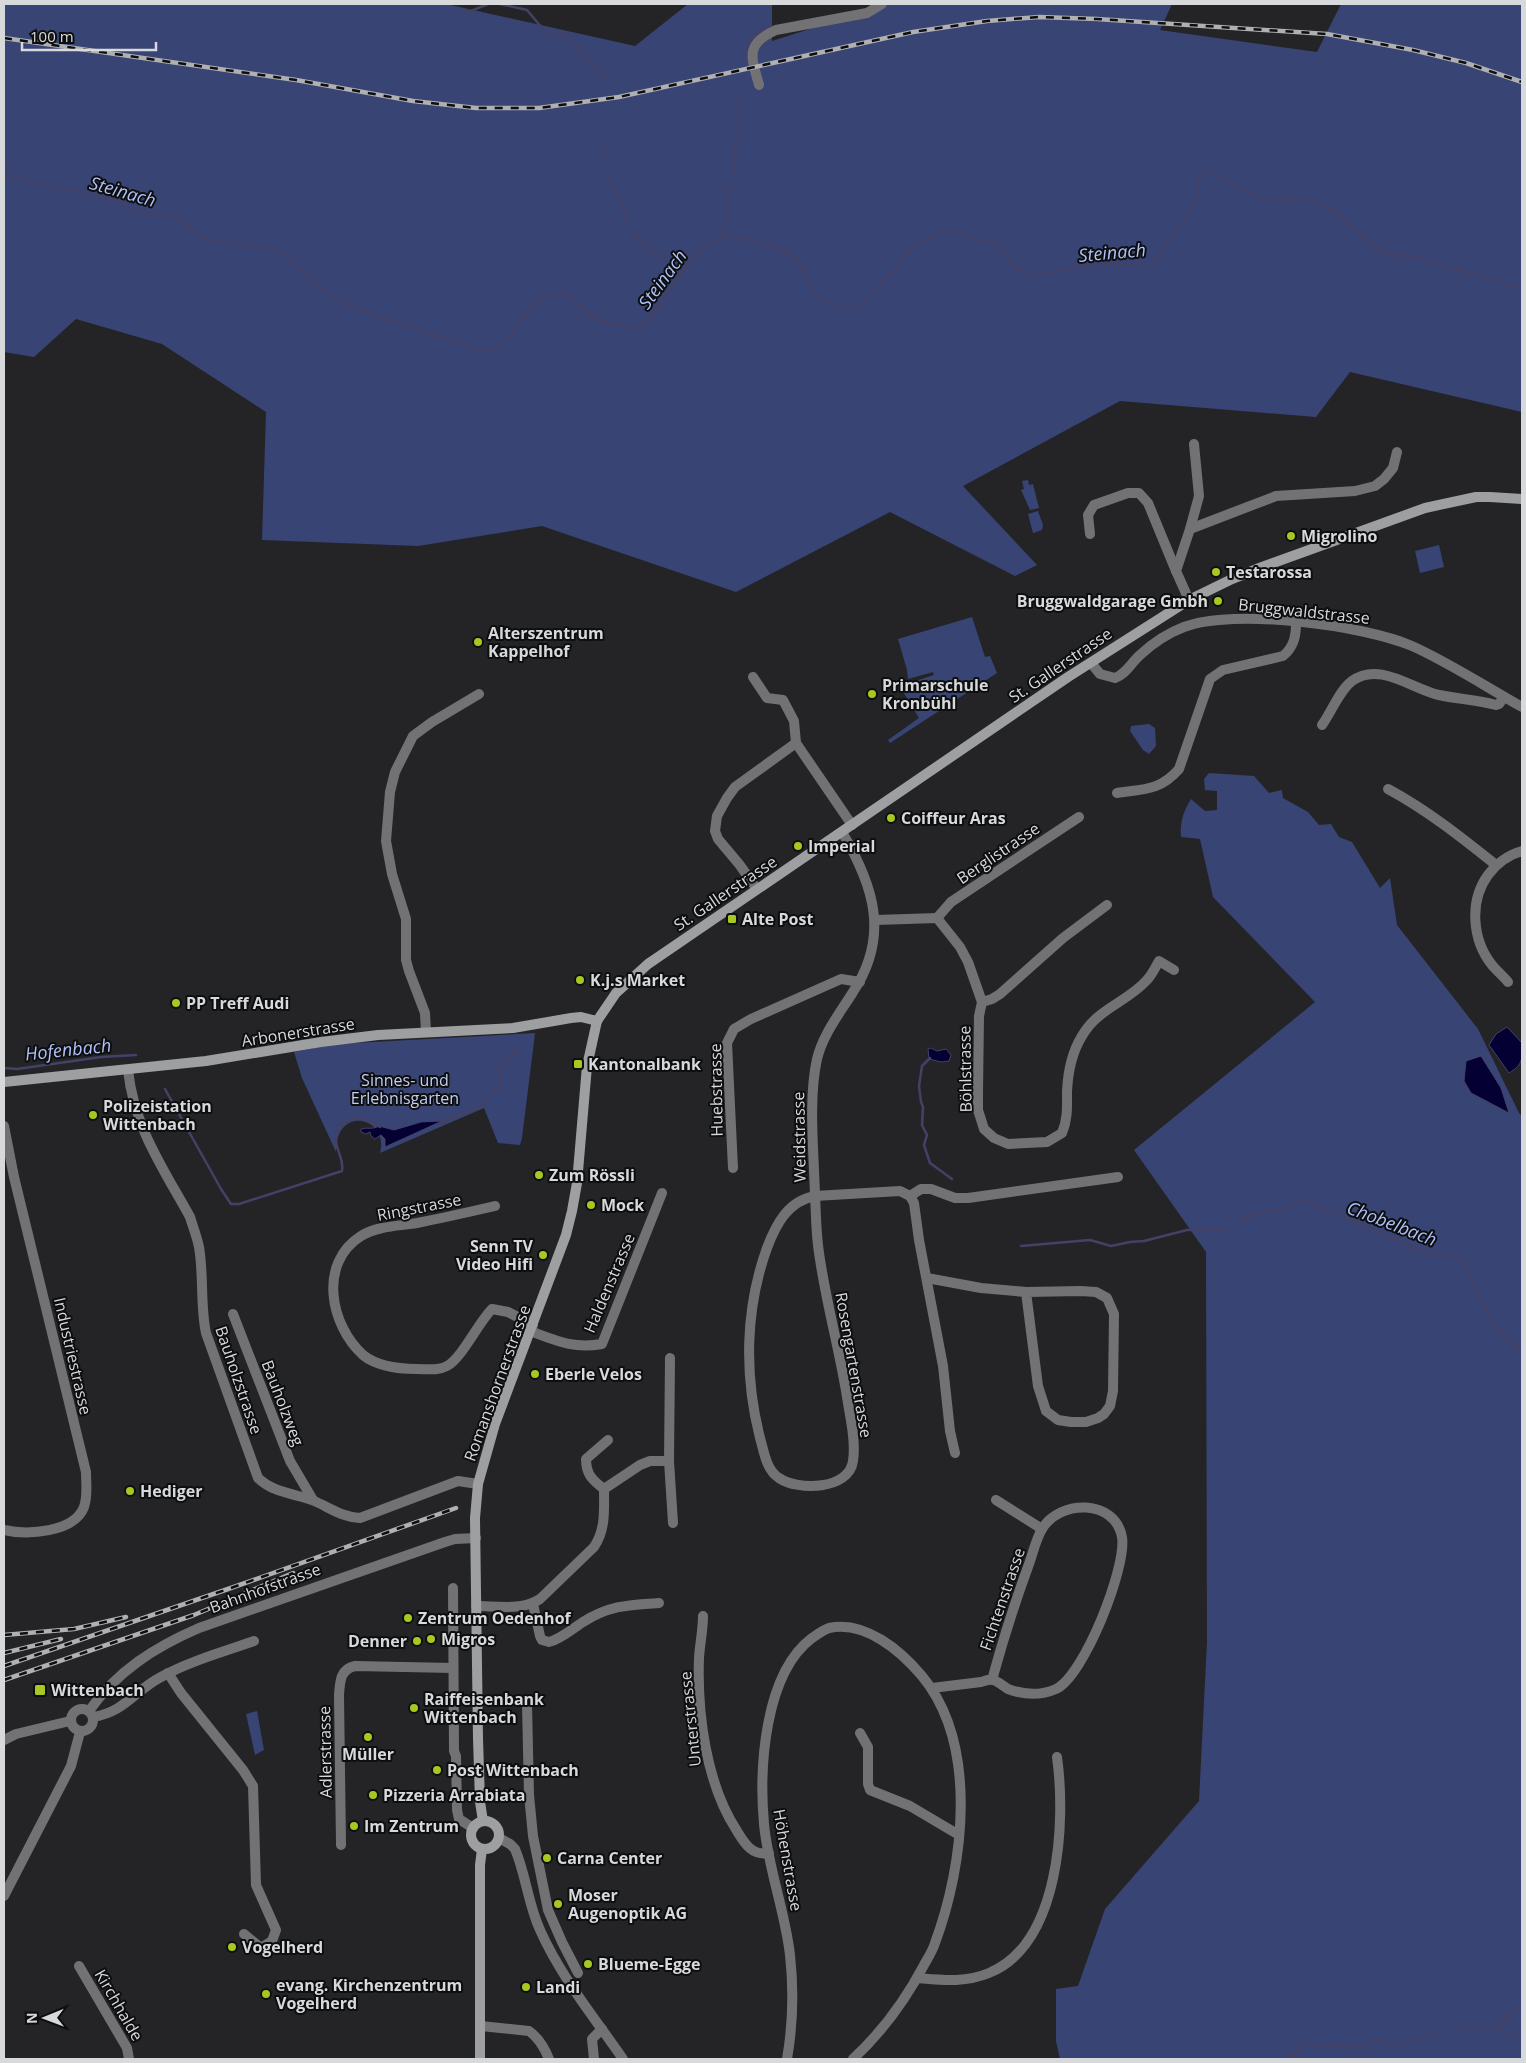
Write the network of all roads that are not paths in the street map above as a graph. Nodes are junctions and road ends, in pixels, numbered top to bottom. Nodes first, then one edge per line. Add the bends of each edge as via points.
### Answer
1 (882, 4) edge
2 (759, 84) dead end
3 (1194, 444) dead end
4 (1396, 452) dead end
5 (1522, 499) edge
6 (1190, 529) junction
7 (1090, 534) dead end
8 (1176, 570) junction
9 (1189, 600) junction
10 (1296, 623) junction
11 (1091, 663) junction
12 (753, 677) dead end
13 (478, 694) dead end
14 (1504, 697) junction
15 (1522, 706) edge
16 (1322, 725) dead end
17 (796, 743) junction
18 (1388, 789) dead end
19 (1117, 793) dead end
20 (1079, 817) dead end
21 (852, 825) junction
22 (842, 832) junction
23 (1522, 851) edge
24 (1496, 865) junction
25 (757, 889) junction
26 (1107, 905) dead end
27 (937, 918) junction
28 (876, 920) junction
29 (1174, 970) dead end
30 (860, 982) junction
31 (1508, 982) dead end
32 (982, 1002) junction
33 (597, 1021) junction
34 (426, 1032) junction
35 (128, 1070) junction
36 (4, 1082) edge
37 (4, 1126) edge
38 (733, 1168) dead end
39 (1118, 1177) dead end
40 (662, 1193) dead end
41 (815, 1196) junction
42 (910, 1196) junction
43 (495, 1206) dead end
44 (927, 1278) junction
45 (1026, 1292) junction
46 (233, 1314) dead end
47 (532, 1328) junction
48 (670, 1358) dead end
49 (608, 1440) dead end
50 (955, 1453) dead end
51 (670, 1461) junction
52 (478, 1484) junction
53 (604, 1489) junction
54 (313, 1500) junction
55 (996, 1500) dead end
56 (673, 1523) dead end
57 (1042, 1529) junction
58 (4, 1530) edge
59 (476, 1538) junction
60 (453, 1588) dead end
61 (659, 1603) dead end
62 (533, 1604) junction
63 (476, 1606) junction
64 (703, 1616) dead end
65 (254, 1641) dead end
66 (453, 1668) junction
67 (168, 1673) junction
68 (992, 1680) junction
69 (932, 1688) junction
70 (527, 1704) dead end
71 (91, 1714) junction
72 (70, 1721) junction
73 (80, 1732) junction
74 (860, 1733) dead end
75 (4, 1740) edge
76 (1057, 1757) dead end
77 (484, 1821) junction
78 (473, 1828) junction
79 (959, 1836) junction
80 (499, 1838) junction
81 (341, 1845) dead end
82 (482, 1849) junction
83 (769, 1852) junction
84 (542, 1879) junction
85 (524, 1883) junction
86 (4, 1896) edge
87 (244, 1934) dead end
88 (79, 1966) dead end
89 (578, 1973) dead end
90 (917, 1978) junction
91 (480, 2026) junction
92 (602, 2029) junction
93 (129, 2059) edge
94 (480, 2059) edge
95 (549, 2059) edge
96 (594, 2059) edge
97 (623, 2059) edge
98 (787, 2059) edge
99 (853, 2059) edge

1 - 2 street via 867,13 776,30 763,36 753,45 752,52
3 - 6 street via 1198,496
4 - 6 street via 1393,468 1375,486 1355,491 1276,496
5 - 9 main road, St. Gallerstrasse via 1490,496 1425,508 1254,570
6 - 8 street
7 - 8 street via 1088,515 1094,505 1128,493 1139,493 1148,503
8 - 9 street
9 - 11 main road, St. Gallerstrasse
10 - 11 street, Bruggwaldstrasse via 1220,619 1186,626 1157,641 1115,678 1100,674
10 - 14 street, Bruggwaldstrasse via 1388,637 1413,646
10 - 19 street via 1295,640 1283,656 1223,670 1210,679 1179,769 1169,780 1149,789
11 - 21 main road, St. Gallerstrasse
12 - 17 street via 767,698 783,700 794,721
13 - 34 street via 413,736 395,772 390,792 386,841 406,919 408,966 423,1008
14 - 15 street, Bruggwaldstrasse
14 - 16 street via 1496,705 1439,695 1387,675 1375,674 1353,680
17 - 21 street
17 - 25 street via 731,792 717,816 715,831 718,839
18 - 24 street via 1434,816
20 - 27 street, Berglistrasse via 951,902
21 - 22 main road, St. Gallerstrasse
22 - 25 main road, St. Gallerstrasse
22 - 28 street, Weidstrasse via 861,870
23 - 24 street
24 - 31 street via 1476,902 1475,923 1486,954
25 - 33 main road, St. Gallerstrasse via 637,972 612,998
26 - 32 street via 1063,938 1000,994
27 - 28 street
27 - 32 street, Böhlstrasse via 960,947
28 - 30 street, Weidstrasse via 873,949
29 - 32 street, Böhlstrasse via 1159,961 1146,981 1092,1021 1076,1046 1069,1073 1064,1128 1062,1133 1047,1142 998,1142 980,1121 979,1016
30 - 38 street, Huebstrasse via 841,979 751,1019 729,1036
30 - 41 street, Weidstrasse via 824,1039 818,1058 813,1096
33 - 34 main road, Arbonerstrasse via 581,1017 525,1027
33 - 47 main road, Romanshornerstrasse via 586,1074 572,1211 559,1257
34 - 35 main road, Arbonerstrasse via 346,1038 236,1057
35 - 36 main road, Arbonerstrasse
35 - 54 street, Bauholzstrasse via 138,1118 195,1232 206,1333 258,1478 267,1486
37 - 58 street, Industriestrasse via 86,1472 87,1492 83,1510 68,1523 45,1531 24,1533
39 - 42 street via 968,1198 956,1198 931,1189 921,1189
40 - 47 street, Haldenstrasse via 602,1344 584,1347 565,1344
41 - 41 street, Rosengartenstrasse via 818,1244 842,1366 853,1460 852,1467 843,1477 829,1484 800,1486 776,1476 765,1454 754,1407 750,1320 757,1280 771,1238 788,1209
41 - 42 street, Weidstrasse via 900,1191
42 - 44 street
43 - 47 street, Ringstrasse via 380,1228 361,1236 348,1248 337,1268 333,1292 337,1316 349,1338 364,1355 382,1365 411,1369 449,1365 492,1309 508,1312
44 - 45 street
44 - 50 street
45 - 45 street via 1096,1292 1111,1304 1115,1336 1113,1391 1110,1406 1098,1418 1071,1422 1058,1420 1046,1411 1038,1386
46 - 54 street, Bauholzweg via 290,1461
47 - 52 main road, Romanshornerstrasse via 495,1424
48 - 51 street
49 - 53 street via 586,1459 591,1479
51 - 53 street via 640,1464
51 - 56 street
52 - 54 street, Bauholzstrasse via 458,1481 360,1518 347,1518
52 - 59 main road, Romanshornerstrasse
53 - 62 street via 600,1538
55 - 57 street
57 - 68 street, Fichtenstrasse
57 - 68 street, Fichtenstrasse via 1061,1511 1075,1507 1098,1510 1112,1519 1120,1530 1123,1547 1109,1599 1097,1633 1068,1681 1035,1696 1008,1689
59 - 63 main road, Romanshornerstrasse
59 - 71 street, Bahnhofstrasse via 455,1539 392,1559 173,1639 131,1666 101,1695
60 - 66 street
61 - 62 street via 620,1606 584,1621 549,1642 540,1636
62 - 63 street
63 - 77 main road, Romanshornerstrasse via 480,1802
64 - 83 street, Unterstrasse via 699,1657 700,1703 711,1774 722,1804 743,1842 757,1853
65 - 67 street
66 - 78 street via 457,1810 459,1819
66 - 81 street, Adlerstrasse via 354,1666 344,1671 340,1686
67 - 71 street via 151,1682 115,1711
67 - 87 street via 252,1786 256,1885 276,1930 272,1941 260,1948
68 - 69 street
69 - 79 street, Höhenstrasse via 944,1712 956,1751 960,1784
69 - 83 street, Höhenstrasse via 909,1662 881,1640 851,1627 824,1630 798,1651 778,1688 766,1739 763,1802
70 - 84 street via 532,1836
71 - 72 street via 83,1709 77,1710
71 - 73 street via 89,1729
72 - 73 street
72 - 75 street
73 - 86 street via 71,1766
74 - 79 street via 868,1747 870,1790 910,1806
76 - 90 street via 1061,1782 1055,1868 1039,1923 1027,1944 1000,1967 977,1977 959,1981
77 - 78 main road
77 - 80 main road via 496,1825
78 - 82 main road via 473,1842
79 - 90 street, Höhenstrasse via 947,1910 935,1944
80 - 82 main road via 493,1847
80 - 85 street via 514,1850
82 - 91 main road
83 - 98 street, Höhenstrasse via 790,1952 794,1990
84 - 85 street
84 - 89 street via 548,1910
85 - 92 street via 539,1929 556,1962
88 - 93 street, Kirchhalde via 127,2048
90 - 99 street, Höhenstrasse via 884,2029
91 - 94 main road
91 - 95 street via 530,2031
92 - 96 street via 592,2039
92 - 97 street

